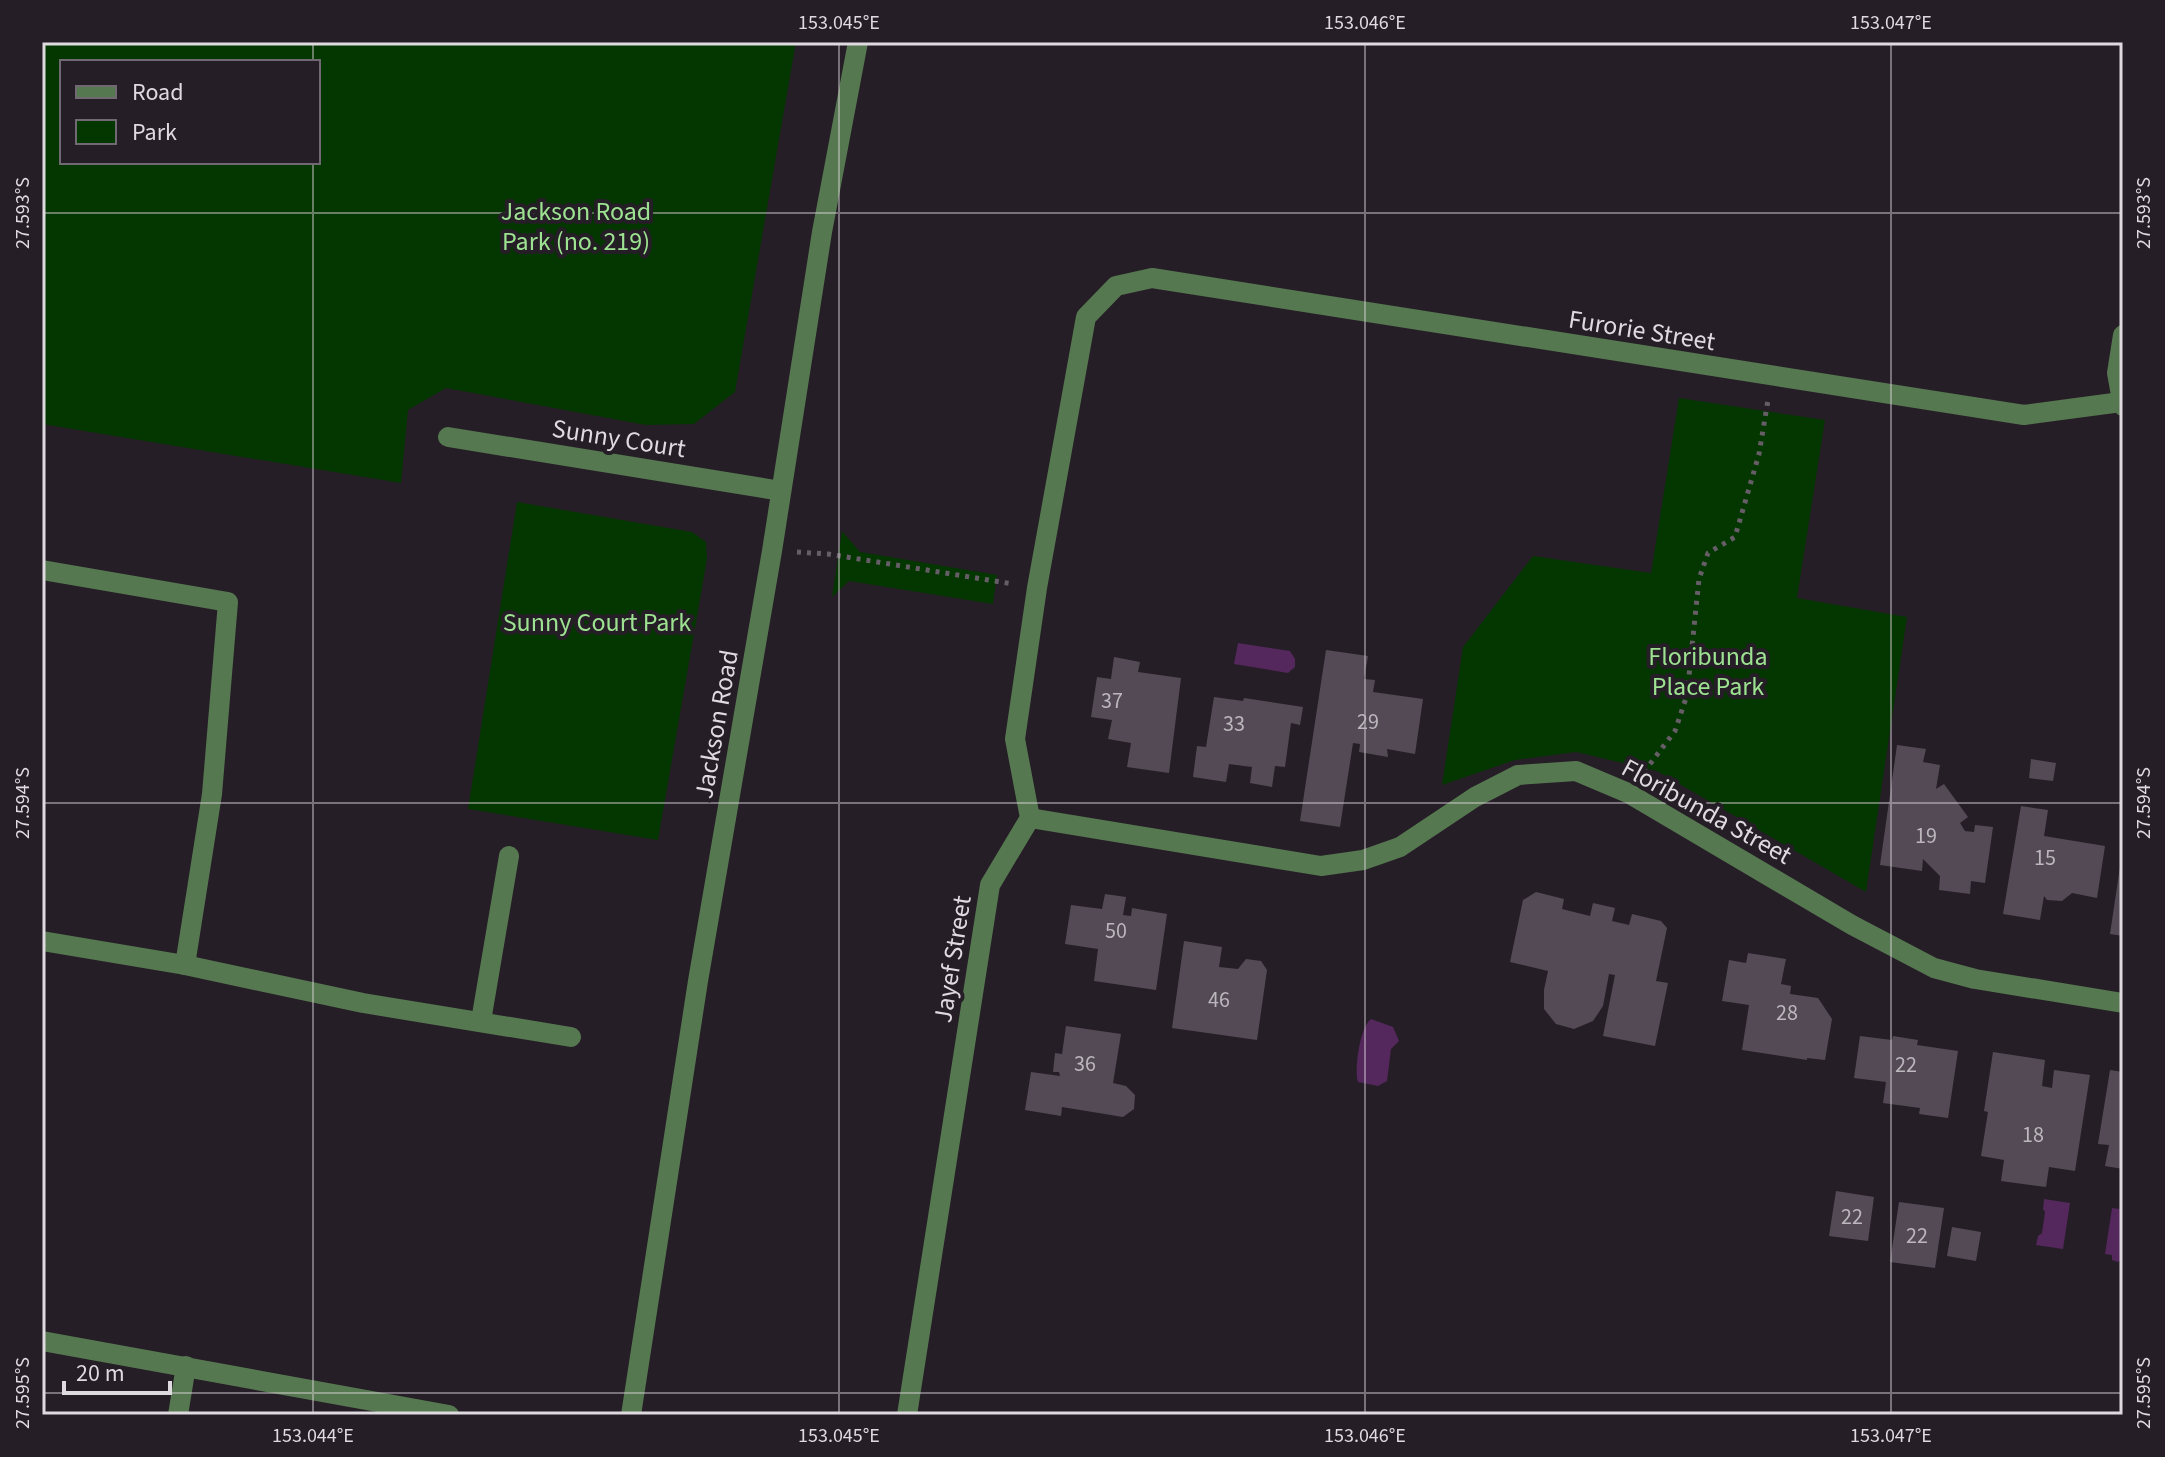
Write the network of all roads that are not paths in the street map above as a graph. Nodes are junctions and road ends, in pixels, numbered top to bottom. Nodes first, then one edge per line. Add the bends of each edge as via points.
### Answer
1 (858, 42) edge
2 (2123, 335) edge
3 (2122, 404) edge
4 (448, 437) dead end
5 (781, 491) junction
6 (42, 570) edge
7 (1030, 818) junction
8 (509, 856) dead end
9 (42, 941) edge
10 (185, 965) junction
11 (2123, 1003) edge
12 (481, 1021) junction
13 (571, 1037) dead end
14 (42, 1341) edge
15 (186, 1366) junction
16 (178, 1415) edge
17 (449, 1415) edge
18 (631, 1415) edge
19 (907, 1415) edge

1 - 5 street, Jackson Road
2 - 3 street via 2117,373
3 - 7 street, Furorie Street via 2024,415 1152,278 1116,286 1086,317 1037,588 1015,739
4 - 5 street, Sunny Court
5 - 18 street, Jackson Road
6 - 10 street via 228,602 212,794
7 - 11 street, Floribunda Street via 1321,866 1400,847 1518,775 1576,771 1628,793 1934,968
7 - 19 street, Jayef Street via 990,885
8 - 12 street
9 - 10 street
10 - 12 street via 363,1003
12 - 13 street
14 - 15 street
15 - 16 street
15 - 17 street

